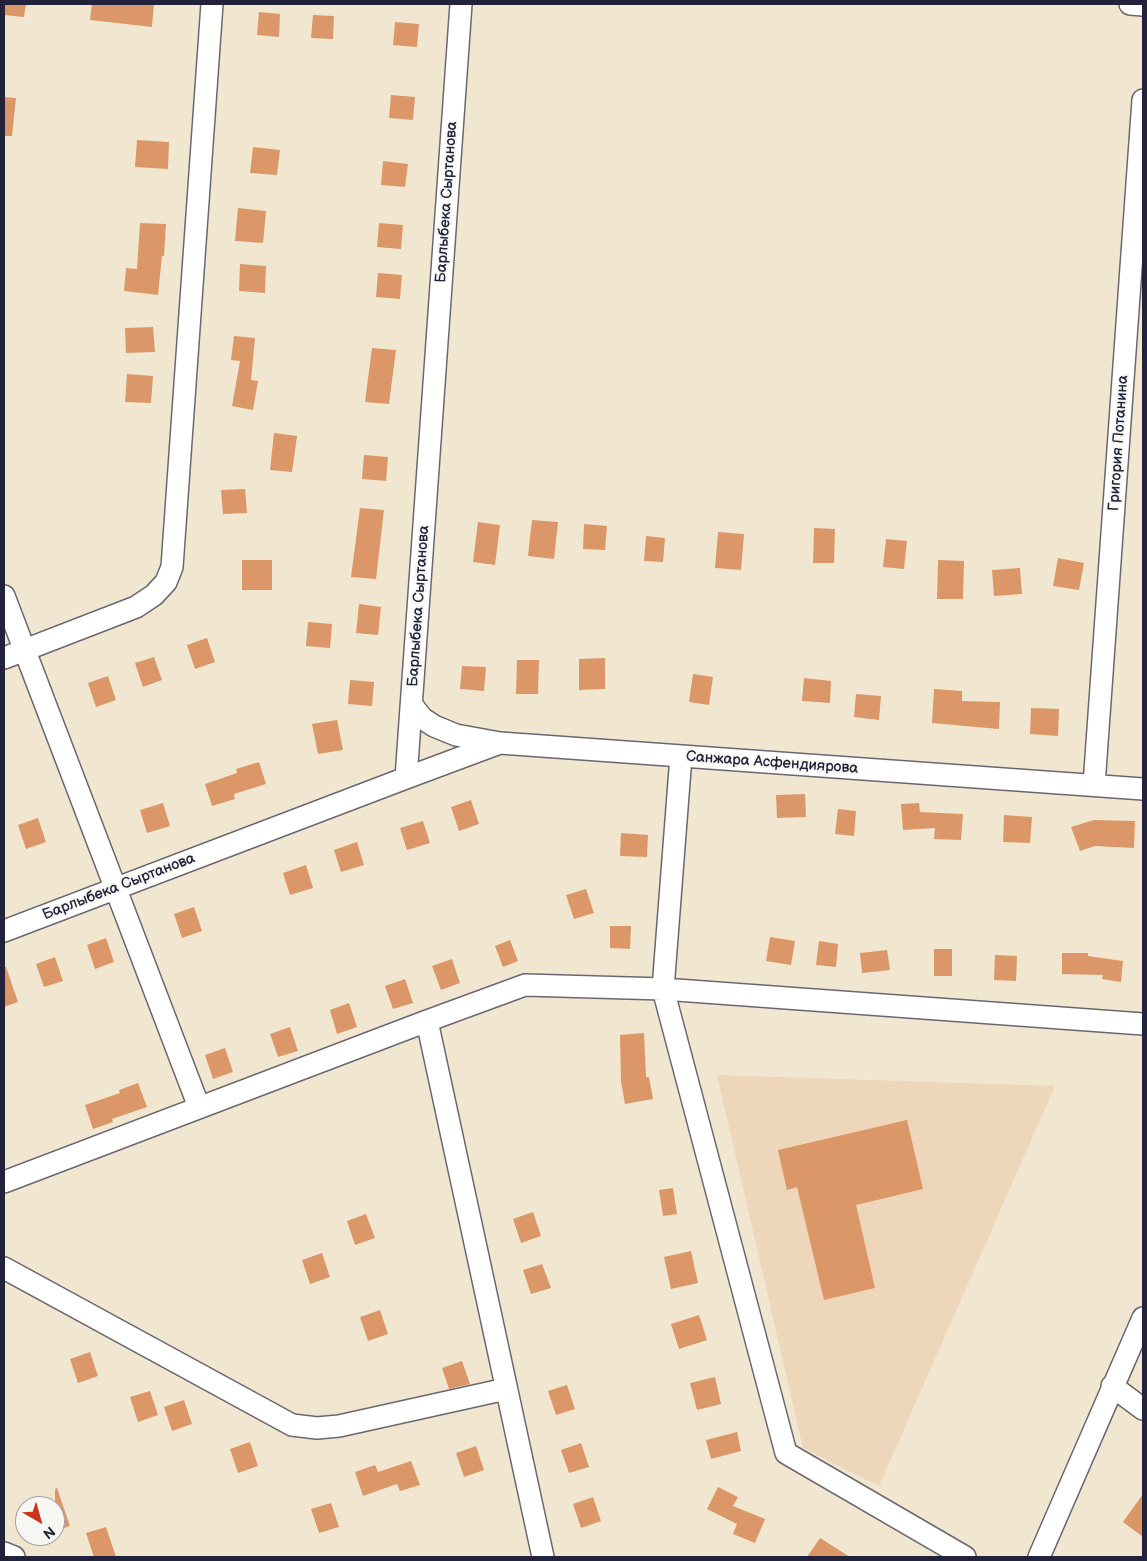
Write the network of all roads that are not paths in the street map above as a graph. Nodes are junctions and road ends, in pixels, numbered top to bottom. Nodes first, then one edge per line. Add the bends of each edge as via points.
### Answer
1 (212, 4) edge
2 (462, 4) edge
3 (1130, 4) edge
4 (1143, 5) edge
5 (1143, 100) edge
6 (4, 596) edge
7 (24, 650) junction
8 (4, 658) edge
9 (412, 705) junction
10 (500, 743) junction
11 (681, 756) junction
12 (406, 778) junction
13 (1094, 785) junction
14 (1143, 789) edge
15 (115, 888) junction
16 (4, 931) edge
17 (663, 989) junction
18 (428, 1022) junction
19 (1143, 1024) edge
20 (199, 1107) junction
21 (4, 1182) edge
22 (4, 1268) edge
23 (1143, 1318) edge
24 (1112, 1386) junction
25 (506, 1390) junction
26 (1143, 1409) edge
27 (4, 1553) edge
28 (14, 1557) edge
29 (543, 1557) edge
30 (966, 1557) edge
31 (1039, 1557) edge

1 - 7 street via 172,566 166,582 136,607
2 - 9 street, Барлыбека Сыртанова
3 - 4 street
5 - 13 street, Григория Потанина
6 - 7 street
7 - 8 street
7 - 15 street
9 - 10 street via 434,726 456,735
9 - 12 street, Барлыбека Сыртанова
10 - 11 street, Санжара Асфендиярова
10 - 12 street, Санжара Асфендиярова
11 - 13 street, Санжара Асфендиярова
11 - 17 street
12 - 15 street, Барлыбека Сыртанова
13 - 14 street, Санжара Асфендиярова
15 - 16 street, Барлыбека Сыртанова
15 - 20 street
17 - 18 street via 525,985
17 - 19 street
17 - 30 street via 786,1453
18 - 20 street
18 - 25 street
20 - 21 street
22 - 25 street via 292,1425 339,1426
23 - 24 street
24 - 26 street
24 - 31 street
25 - 29 street
27 - 28 street

